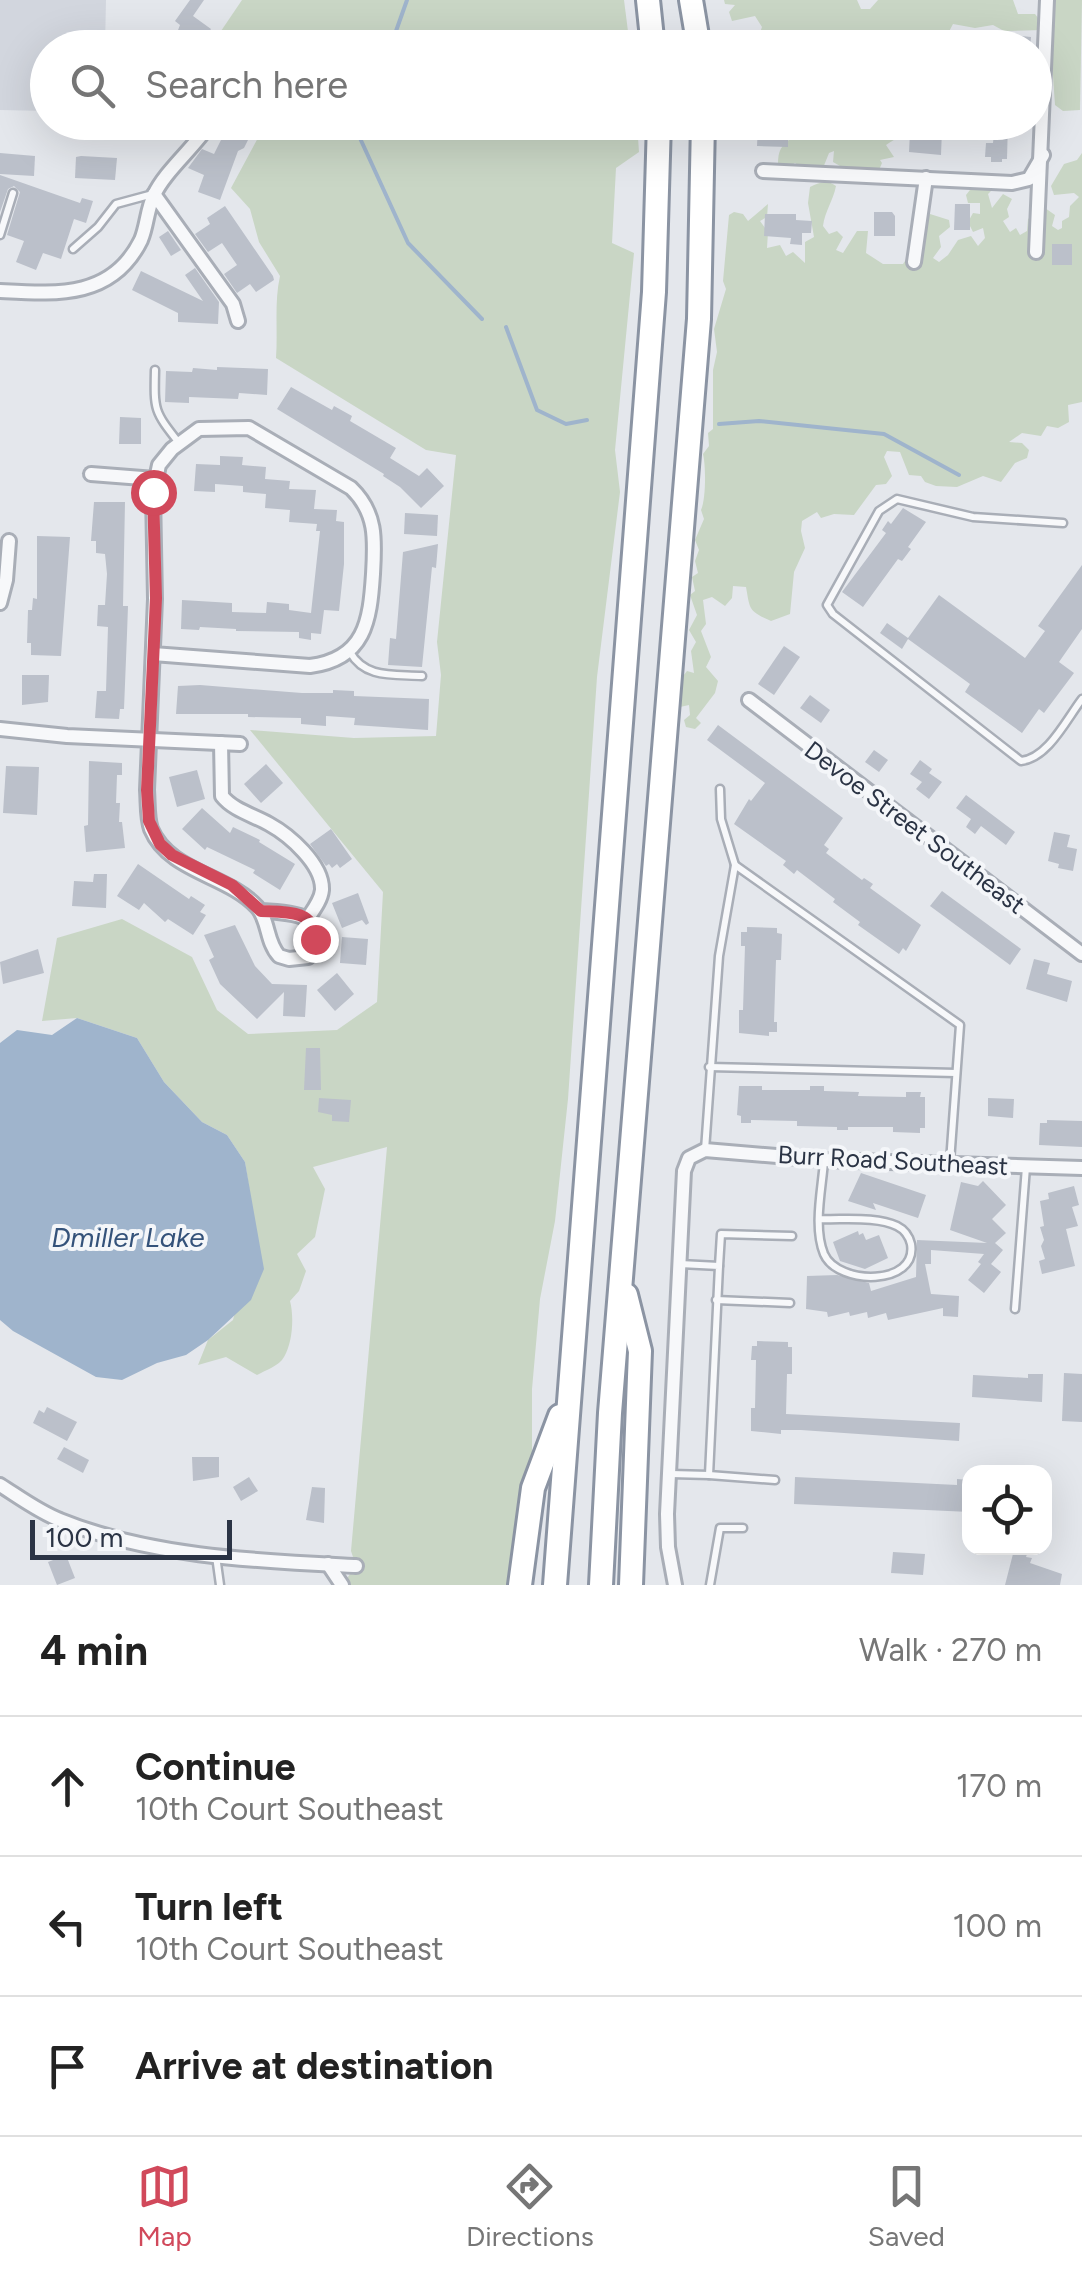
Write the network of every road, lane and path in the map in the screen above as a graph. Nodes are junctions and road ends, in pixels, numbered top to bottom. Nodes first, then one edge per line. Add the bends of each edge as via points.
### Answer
1 (648, 0) edge
2 (691, 0) edge
3 (1047, 0) edge
4 (651, 30) edge
5 (695, 30) edge
6 (1046, 30) edge
7 (196, 140) edge
8 (658, 140) edge
9 (703, 140) edge
10 (1043, 140) edge
11 (1043, 155) junction
12 (763, 171) dead end
13 (926, 178) junction
14 (12, 193) dead end
15 (154, 194) junction
16 (0, 235) edge
17 (74, 249) dead end
18 (1036, 252) dead end
19 (914, 262) dead end
20 (0, 291) edge
21 (238, 320) dead end
22 (155, 370) dead end
23 (178, 443) junction
24 (91, 474) dead end
25 (155, 479) junction
26 (1063, 523) dead end
27 (10, 541) dead end
28 (0, 603) edge
29 (349, 651) junction
30 (153, 654) junction
31 (422, 676) dead end
32 (1082, 699) edge
33 (749, 700) dead end
34 (0, 729) edge
35 (149, 741) junction
36 (220, 744) junction
37 (240, 744) dead end
38 (720, 788) dead end
39 (736, 865) junction
40 (261, 911) junction
41 (308, 918) junction
42 (1082, 954) edge
43 (709, 1068) junction
44 (956, 1073) junction
45 (705, 1150) junction
46 (824, 1160) junction
47 (950, 1164) junction
48 (1026, 1166) junction
49 (1082, 1168) edge
50 (820, 1219) junction
51 (792, 1236) dead end
52 (679, 1264) junction
53 (719, 1266) junction
54 (622, 1278) junction
55 (716, 1300) junction
56 (790, 1303) dead end
57 (1015, 1309) dead end
58 (570, 1390) junction
59 (669, 1474) junction
60 (709, 1476) junction
61 (774, 1480) dead end
62 (0, 1485) edge
63 (743, 1528) dead end
64 (216, 1554) junction
65 (328, 1564) junction
66 (356, 1566) dead end
67 (220, 1585) edge
68 (342, 1585) edge
69 (520, 1585) edge
70 (554, 1585) edge
71 (602, 1585) edge
72 (631, 1585) edge
73 (675, 1585) edge
74 (710, 1585) edge

1 - 4 highway
2 - 5 highway
3 - 6 street
7 - 15 street
8 - 58 highway via 654,292
9 - 54 highway via 700,319
10 - 11 street
11 - 13 street via 1021,182
11 - 18 street
12 - 13 street
13 - 19 street
14 - 16 lane
15 - 17 lane via 116,204
15 - 20 street via 141,240 118,272 86,289
15 - 21 street
22 - 23 lane via 154,408
23 - 25 street
23 - 29 street via 198,429 249,428 362,498 376,538 370,608
24 - 25 street
25 - 30 street
26 - 32 lane via 974,517 897,499 879,511 827,605 1021,761 1042,752
27 - 28 street
29 - 30 street via 310,666
29 - 31 lane via 371,673
30 - 35 street
33 - 42 street, Devoe Street Southeast
34 - 35 street
35 - 36 street
35 - 40 street via 149,821 160,844 232,885
36 - 37 street
36 - 41 street via 222,796 282,832 315,869 322,894
38 - 39 lane via 721,819
39 - 43 lane
39 - 44 lane via 960,1024
40 - 41 street
40 - 41 street via 274,950 289,960 308,957 313,948 315,927
43 - 44 lane
43 - 45 lane
44 - 47 lane
45 - 46 street, Burr Road Southeast
45 - 52 street via 689,1158 684,1171
46 - 47 street, Burr Road Southeast
46 - 50 lane
47 - 48 street, Burr Road Southeast
48 - 49 street, Burr Road Southeast
48 - 57 lane
50 - 50 lane via 824,1254 840,1273 891,1274 909,1260 908,1236 894,1224
51 - 53 lane via 721,1234
52 - 53 lane
52 - 59 street
53 - 55 lane
54 - 71 highway
54 - 72 highway via 640,1351
55 - 56 lane
55 - 60 lane
58 - 69 highway via 532,1488
58 - 70 highway
59 - 60 lane
59 - 73 street
60 - 61 lane
62 - 64 street via 56,1519 112,1539
63 - 74 lane via 720,1528
64 - 65 street
64 - 67 lane
65 - 66 street
65 - 68 street

